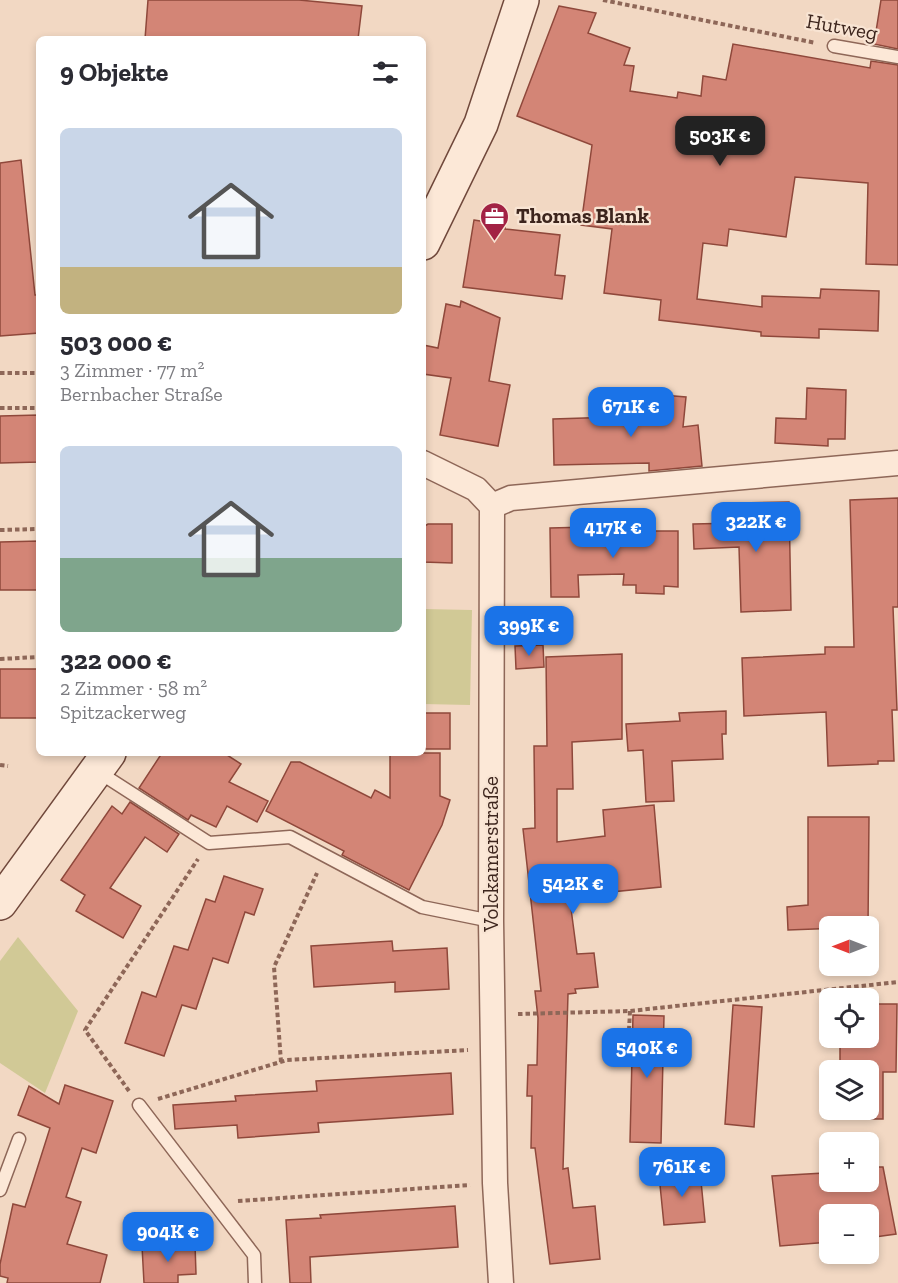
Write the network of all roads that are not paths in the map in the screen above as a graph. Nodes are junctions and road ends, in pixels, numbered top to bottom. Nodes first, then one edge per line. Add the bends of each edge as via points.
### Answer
1 (522, 0) edge
2 (834, 46) road end
3 (898, 57) edge
4 (426, 237) edge
5 (426, 464) edge
6 (898, 464) edge
7 (492, 506) junction
8 (103, 762) edge
9 (0, 903) edge
10 (491, 921) junction
11 (139, 1105) road end
12 (19, 1139) dead end
13 (0, 1190) edge
14 (255, 1283) edge
15 (501, 1283) edge

1 - 4 street via 481,124
2 - 3 lane, Hutweg
5 - 7 street via 476,489
6 - 7 street via 511,498
7 - 10 street, Volckamerstraße
8 - 9 street
8 - 10 lane via 209,843 290,837 422,907
10 - 15 street, Volckamerstraße via 495,1183
11 - 14 lane via 254,1256
12 - 13 lane

